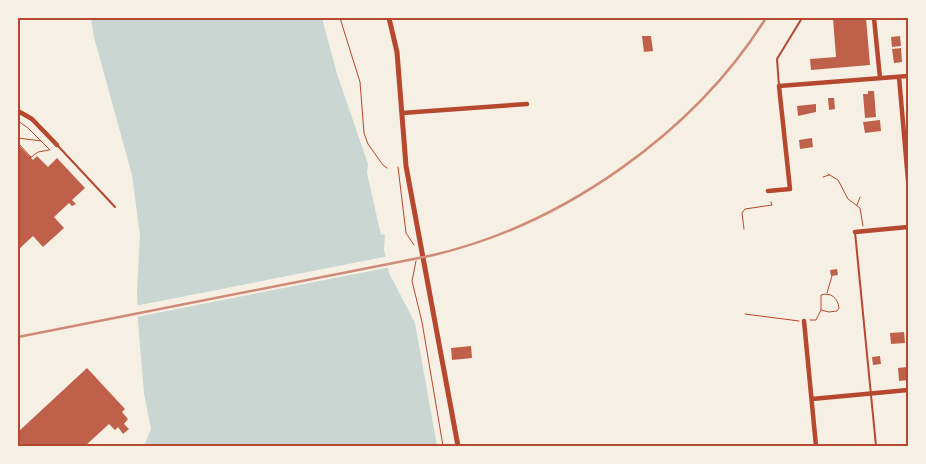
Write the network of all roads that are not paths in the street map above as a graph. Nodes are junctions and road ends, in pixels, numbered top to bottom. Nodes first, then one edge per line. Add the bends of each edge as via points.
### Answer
1 (389, 18) edge
2 (802, 18) edge
3 (874, 18) edge
4 (908, 76) edge
5 (899, 77) junction
6 (880, 78) junction
7 (780, 86) junction
8 (527, 104) dead end
9 (18, 111) edge
10 (402, 113) junction
11 (55, 146) joint
12 (908, 180) edge
13 (768, 191) dead end
14 (116, 207) dead end
15 (908, 227) edge
16 (855, 232) joint
17 (804, 321) road end
18 (908, 390) edge
19 (870, 394) junction
20 (812, 400) junction
21 (458, 446) edge
22 (816, 446) edge
23 (876, 446) edge

1 - 10 street via 397,52
2 - 7 lane via 777,59
3 - 6 street
4 - 5 street
5 - 6 street
5 - 12 street
6 - 7 street
7 - 13 street via 790,189
8 - 10 street
9 - 11 street via 32,119
10 - 21 street via 406,166
11 - 14 lane
15 - 16 street
16 - 19 lane
17 - 20 street
18 - 19 street
19 - 20 street
19 - 23 lane
20 - 22 street

